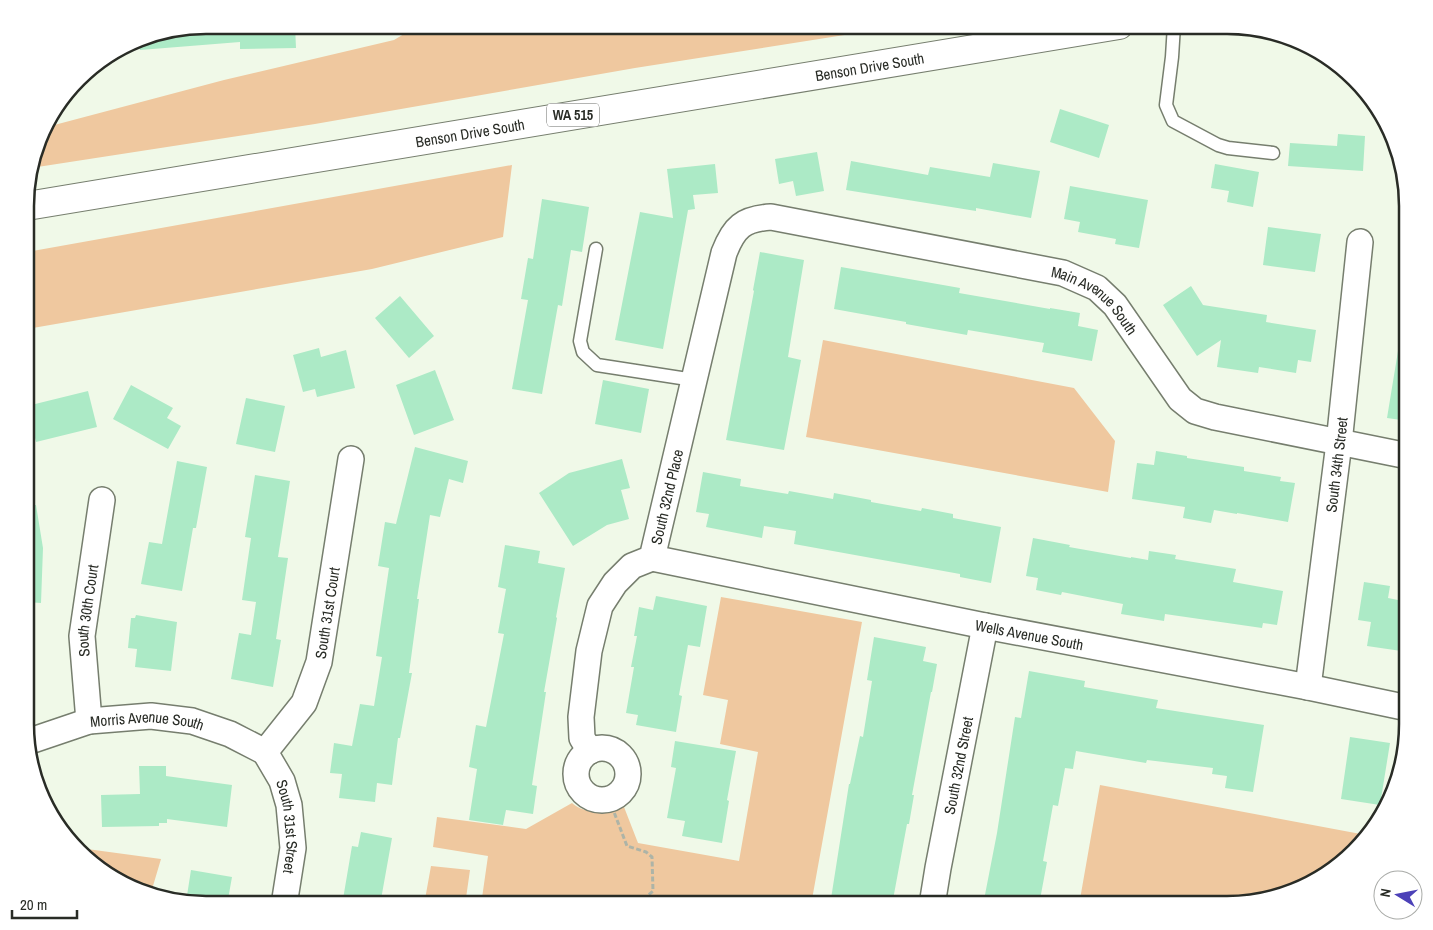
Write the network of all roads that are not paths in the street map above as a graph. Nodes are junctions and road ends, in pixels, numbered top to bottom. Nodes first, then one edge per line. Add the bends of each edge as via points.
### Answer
1 (1065, 34) edge
2 (1173, 34) edge
3 (1273, 153) dead end
4 (34, 205) edge
5 (741, 226) joint
6 (1360, 242) dead end
7 (596, 249) dead end
8 (694, 380) junction
9 (1339, 443) junction
10 (1399, 454) edge
11 (351, 459) dead end
12 (102, 500) dead end
13 (652, 558) junction
14 (985, 626) junction
15 (1308, 687) junction
16 (1399, 706) edge
17 (89, 721) junction
18 (35, 739) edge
19 (590, 751) junction
20 (265, 752) junction
21 (285, 896) edge
22 (933, 896) edge

1 - 4 main road, Benson Drive South / WA 515
2 - 3 lane via 1166,105 1173,121 1218,145
5 - 8 street, South 32nd Place via 730,236 724,253
5 - 9 street, Main Avenue South via 757,218 771,217 1063,273 1097,288 1116,305 1180,399 1195,411
6 - 9 street, South 34th Street
7 - 8 lane via 580,341 583,352 596,365
8 - 13 street, South 32nd Place
9 - 10 street, Main Avenue South
9 - 15 street, South 34th Street
11 - 20 street, South 31st Court via 318,662 304,703
12 - 17 street, South 30th Court via 82,636
13 - 14 street, Wells Avenue South
13 - 19 street, South 32nd Place via 632,566 600,606 589,651 580,717 582,738
14 - 15 street, Wells Avenue South
14 - 22 street, South 32nd Street
15 - 16 street, Wells Avenue South
17 - 18 street, Morris Avenue South
17 - 20 street, Morris Avenue South via 152,716 192,721 230,734
19 - 19 street via 607,748 622,757 628,773 627,781 617,795 600,800 585,794 580,787 576,780 578,763
20 - 21 street, South 31st Street via 282,781 289,805 293,848

